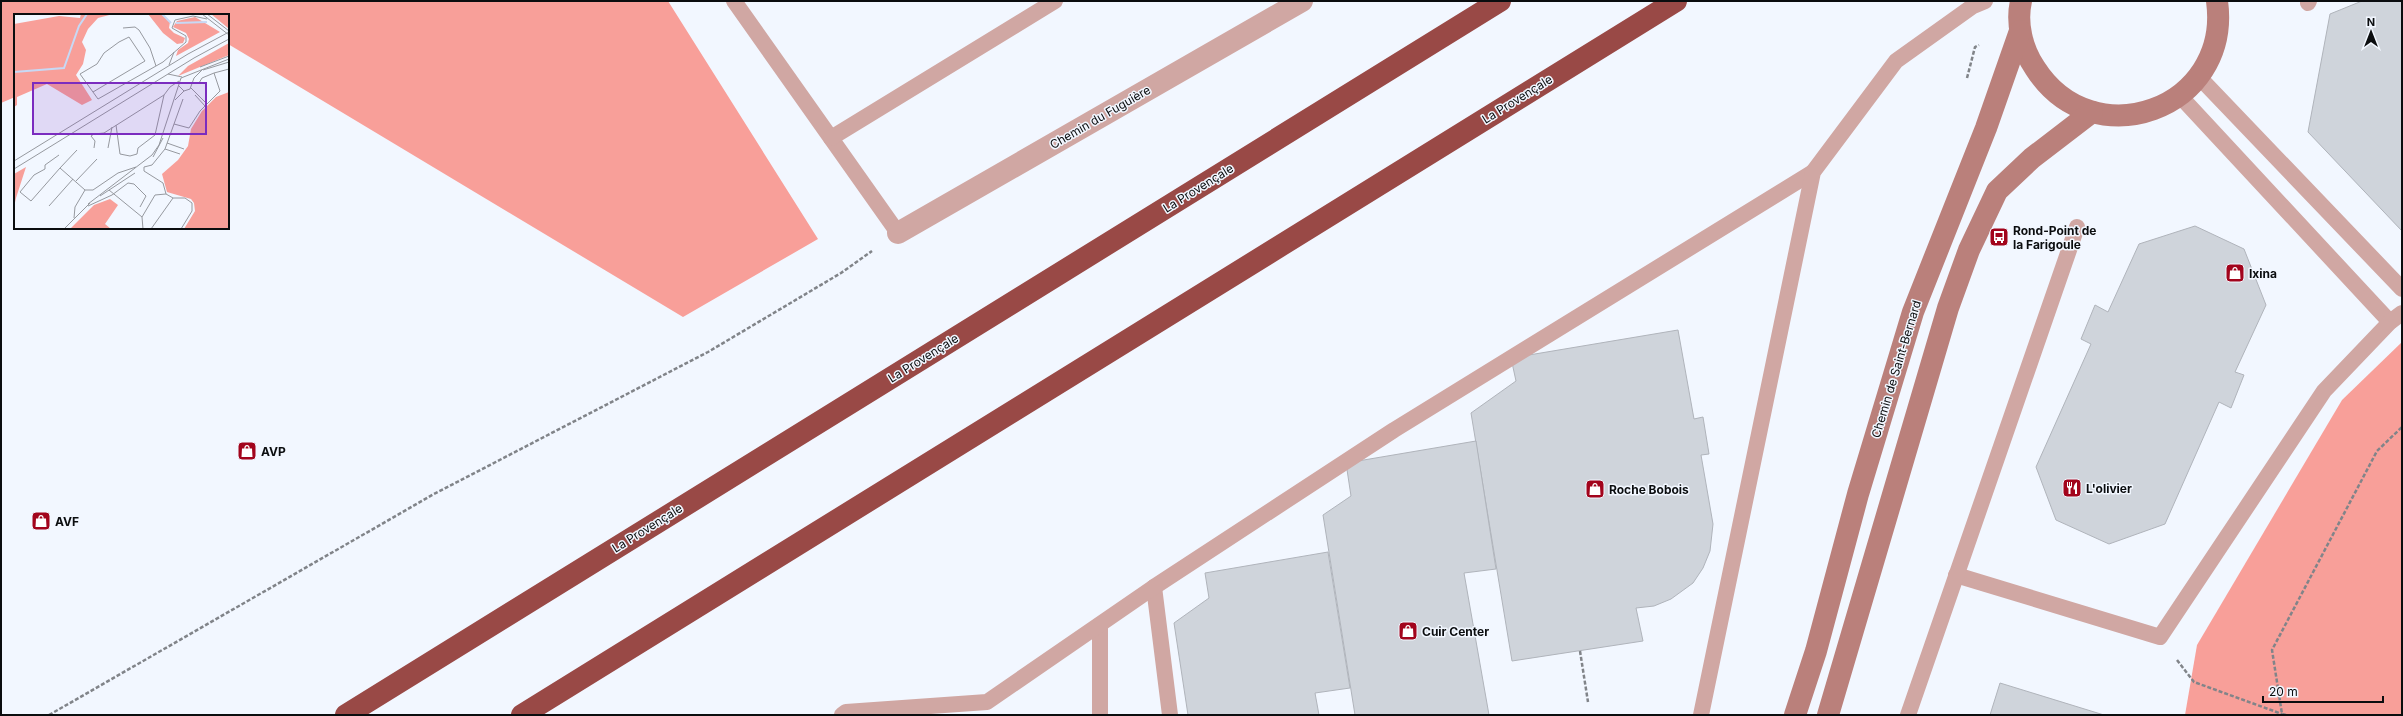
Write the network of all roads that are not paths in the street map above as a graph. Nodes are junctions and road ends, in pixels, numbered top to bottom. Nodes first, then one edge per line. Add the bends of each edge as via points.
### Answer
1 (734, 1) edge
2 (1055, 1) edge
3 (1302, 1) edge
4 (1500, 1) edge
5 (1676, 1) edge
6 (1985, 1) edge
7 (2021, 1) edge
8 (2217, 1) edge
9 (2020, 31) junction
10 (2199, 76) junction
11 (2180, 96) junction
12 (2092, 112) junction
13 (830, 138) junction
14 (1813, 172) junction
15 (2077, 227) dead end
16 (898, 233) joint
17 (2402, 289) edge
18 (2396, 317) edge
19 (1956, 575) junction
20 (1154, 587) junction
21 (1100, 625) junction
22 (346, 715) edge
23 (522, 715) edge
24 (842, 715) edge
25 (1100, 715) edge
26 (1170, 715) edge
27 (1701, 715) edge
28 (1795, 715) edge
29 (1828, 715) edge
30 (1908, 715) edge

1 - 13 lane
2 - 13 lane
3 - 16 street, Chemin du Fuguière
4 - 22 highway, La Provençale
5 - 23 highway, La Provençale
6 - 14 lane via 1973,6 1896,61
7 - 9 main road
8 - 10 main road via 2220,19 2214,49
9 - 12 main road via 2028,59 2044,82 2066,101
9 - 28 main road, Chemin de Saint-Bernard via 1986,128 1913,312 1858,494 1816,651
10 - 11 main road
10 - 17 lane
11 - 12 main road via 2160,108 2138,114 2115,116
11 - 18 lane
12 - 29 main road via 2032,158 1997,192 1969,250 1948,308
13 - 16 lane
14 - 20 lane via 1394,430
14 - 27 lane
15 - 19 lane
18 - 19 lane via 2324,391 2160,637
19 - 30 lane
20 - 21 lane
20 - 26 lane
21 - 24 lane via 988,702 846,712
21 - 25 lane

